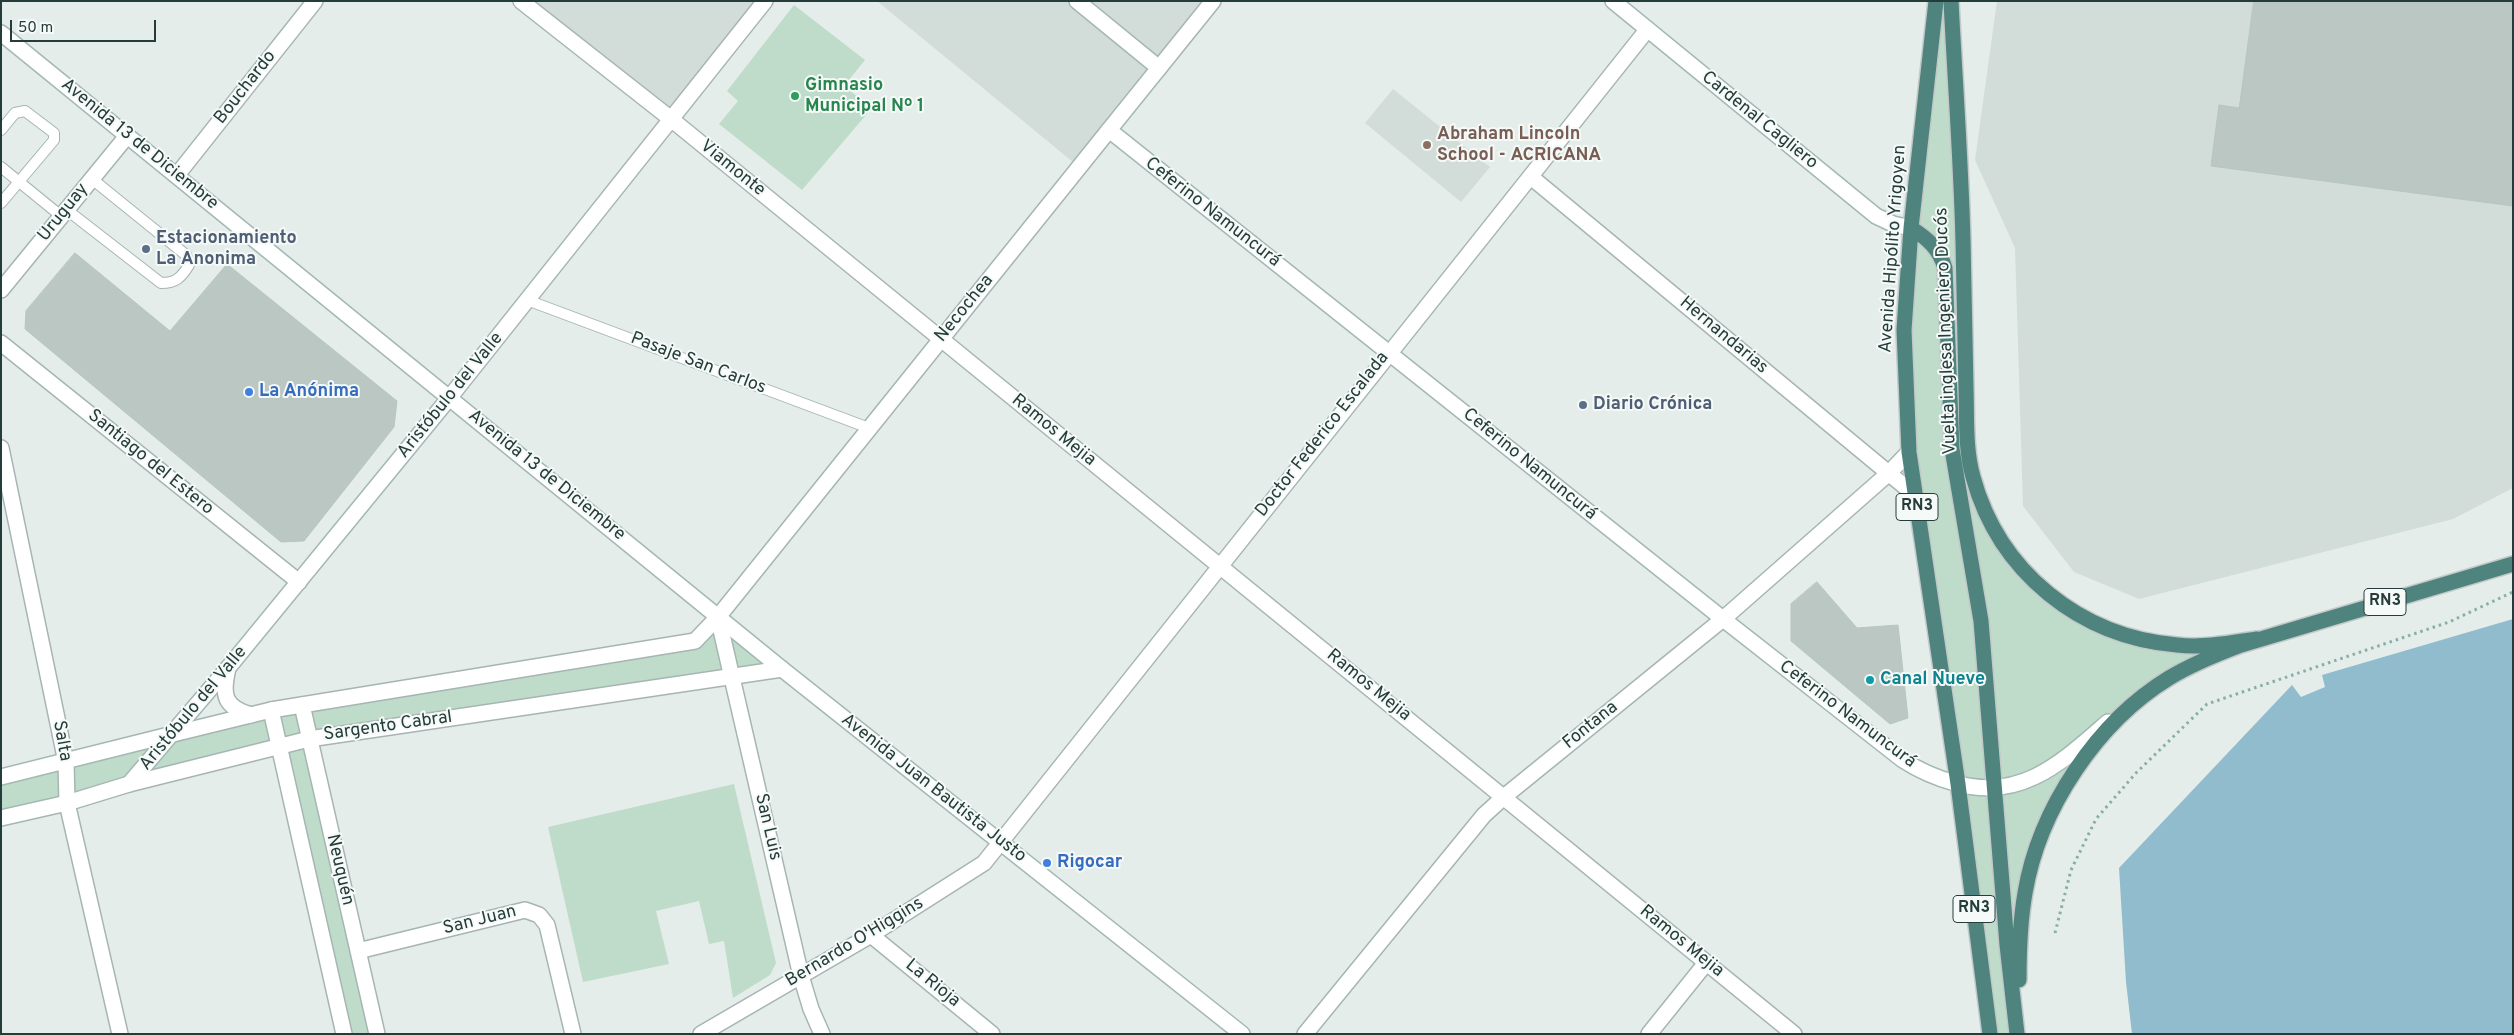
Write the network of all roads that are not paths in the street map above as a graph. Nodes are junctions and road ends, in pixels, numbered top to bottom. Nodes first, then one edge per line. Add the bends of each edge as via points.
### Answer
1 (315, 1) edge
2 (521, 1) edge
3 (765, 1) edge
4 (1078, 1) edge
5 (1213, 1) edge
6 (1613, 1) edge
7 (1934, 3) edge
8 (1951, 9) edge
9 (1647, 30) junction
10 (1, 33) edge
11 (1159, 68) junction
12 (671, 119) junction
13 (1, 130) edge
14 (1109, 130) junction
15 (127, 136) junction
16 (1, 167) edge
17 (177, 175) junction
18 (1531, 177) junction
19 (92, 179) junction
20 (19, 182) junction
21 (1, 203) edge
22 (64, 213) junction
23 (1911, 228) junction
24 (1, 290) edge
25 (528, 300) junction
26 (941, 339) junction
27 (1, 343) edge
28 (1388, 353) junction
29 (450, 397) junction
30 (869, 428) junction
31 (1, 448) edge
32 (1909, 452) junction
33 (1889, 473) junction
34 (1916, 496) junction
35 (2513, 564) edge
36 (1220, 566) junction
37 (299, 582) junction
38 (718, 617) junction
39 (1723, 620) junction
40 (2257, 639) junction
41 (228, 668) junction
42 (782, 670) junction
43 (732, 676) junction
44 (2170, 677) junction
45 (302, 705) junction
46 (271, 710) junction
47 (250, 715) junction
48 (173, 734) junction
49 (309, 738) junction
50 (279, 745) junction
51 (66, 762) junction
52 (1, 777) edge
53 (129, 784) junction
54 (1958, 784) junction
55 (1995, 789) junction
56 (1505, 796) junction
57 (67, 803) junction
58 (1, 818) edge
59 (1000, 842) junction
60 (871, 935) junction
61 (358, 951) junction
62 (1706, 963) junction
63 (801, 976) junction
64 (120, 1034) edge
65 (344, 1034) edge
66 (377, 1034) edge
67 (574, 1034) edge
68 (701, 1034) edge
69 (822, 1034) edge
70 (992, 1034) edge
71 (1242, 1034) edge
72 (1305, 1034) edge
73 (1649, 1034) edge
74 (1794, 1034) edge
75 (1990, 1034) edge
76 (2018, 1034) edge

1 - 17 street, Bouchardo
2 - 12 street, Viamonte
3 - 12 street, Aristóbulo del Valle
4 - 11 street
5 - 11 street, Necochea
6 - 9 street, Cardenal Cagliero
7 - 8 street
7 - 23 highway, Avenida Hipólito Yrigoyen / RN3
8 - 40 highway, Vuelta inglesa Ingeniero Ducós via 1963,241 1967,441 1972,476 1993,528 2006,550 2041,589 2060,604 2102,627 2128,637 2178,646
9 - 18 street, Doctor Federico Escalada
9 - 23 street, Cardenal Cagliero via 1876,216
10 - 15 street, Avenida 13 de Diciembre
11 - 14 street, Necochea
12 - 25 street, Aristóbulo del Valle
12 - 26 street, Viamonte
13 - 20 lane via 15,113 25,111 54,133 54,140
14 - 26 street, Necochea
14 - 28 street, Ceferino Namuncurá
15 - 17 street, Avenida 13 de Diciembre
15 - 19 street, Uruguay
16 - 20 lane
17 - 29 street, Avenida 13 de Diciembre
18 - 28 street, Doctor Federico Escalada
18 - 33 street, Hernandarias
19 - 22 street, Uruguay
19 - 22 lane via 186,255 189,265 182,276 173,283 161,283
20 - 21 lane
20 - 22 lane
22 - 24 street, Uruguay
23 - 32 highway, Avenida Hipólito Yrigoyen / RN3 via 1904,330
23 - 55 highway via 1934,244 1945,268 1952,449 1981,621
25 - 29 street, Aristóbulo del Valle
25 - 30 lane, Pasaje San Carlos
26 - 30 street, Necochea
26 - 36 street, Ramos Mejia
27 - 37 street, Santiago del Estero
28 - 36 street, Doctor Federico Escalada
28 - 39 street, Ceferino Namuncurá
29 - 37 street, Aristóbulo del Valle
29 - 38 street, Avenida 13 de Diciembre
30 - 38 street, Necochea
31 - 51 street, Salta
32 - 33 street, Fontana
32 - 34 highway, Avenida Hipólito Yrigoyen / RN3
33 - 34 street, Hernandarias
33 - 39 street, Fontana
34 - 54 highway, Avenida Hipólito Yrigoyen / RN3
35 - 40 highway, RN3
36 - 56 street, Ramos Mejia
36 - 59 street, Doctor Federico Escalada
37 - 41 street, Aristóbulo del Valle
38 - 42 street, Avenida Juan Bautista Justo
38 - 43 street, San Luis
38 - 45 street, Necochea via 695,641
39 - 54 street, Ceferino Namuncurá via 1910,764 1930,776
39 - 56 street, Fontana
40 - 44 highway, RN3
41 - 47 street via 224,687 227,699 236,711
41 - 48 street, Aristóbulo del Valle
42 - 43 street, Sargento Cabral
42 - 59 street, Avenida Juan Bautista Justo
43 - 49 street, Sargento Cabral
43 - 63 street, San Luis
44 - 55 street via 2123,708 2057,765 2026,781
44 - 76 highway, RN3 via 2143,695 2094,744 2075,770 2044,830 2029,876 2021,926
45 - 46 street, Necochea
45 - 49 street, Neuquén
46 - 47 street, Necochea
46 - 50 street, Neuquén
47 - 48 street, Necochea
48 - 51 street
48 - 53 street, Aristóbulo del Valle
49 - 50 street, Sargento Cabral
49 - 61 street, Neuquén
50 - 53 street, Sargento Cabral
50 - 65 street, Neuquén
51 - 52 street
51 - 57 street, Salta
53 - 57 street, Sargento Cabral
54 - 55 street, Ceferino Namuncurá
54 - 75 highway, Avenida Hipólito Yrigoyen / RN3
55 - 76 highway via 2007,945
56 - 62 street, Ramos Mejia
56 - 72 street, Fontana via 1484,815
57 - 58 street, Sargento Cabral
57 - 64 street, Salta
59 - 60 street, Bernardo O'Higgins via 984,863
59 - 71 street, Avenida Juan Bautista Justo
60 - 63 street, Bernardo O'Higgins
60 - 70 street, La Rioja
61 - 66 street, Neuquén
61 - 67 street, San Juan via 525,910 539,915 547,925
62 - 73 street
62 - 74 street, Ramos Mejia
63 - 68 street, Bernardo O'Higgins
63 - 69 street, San Luis

